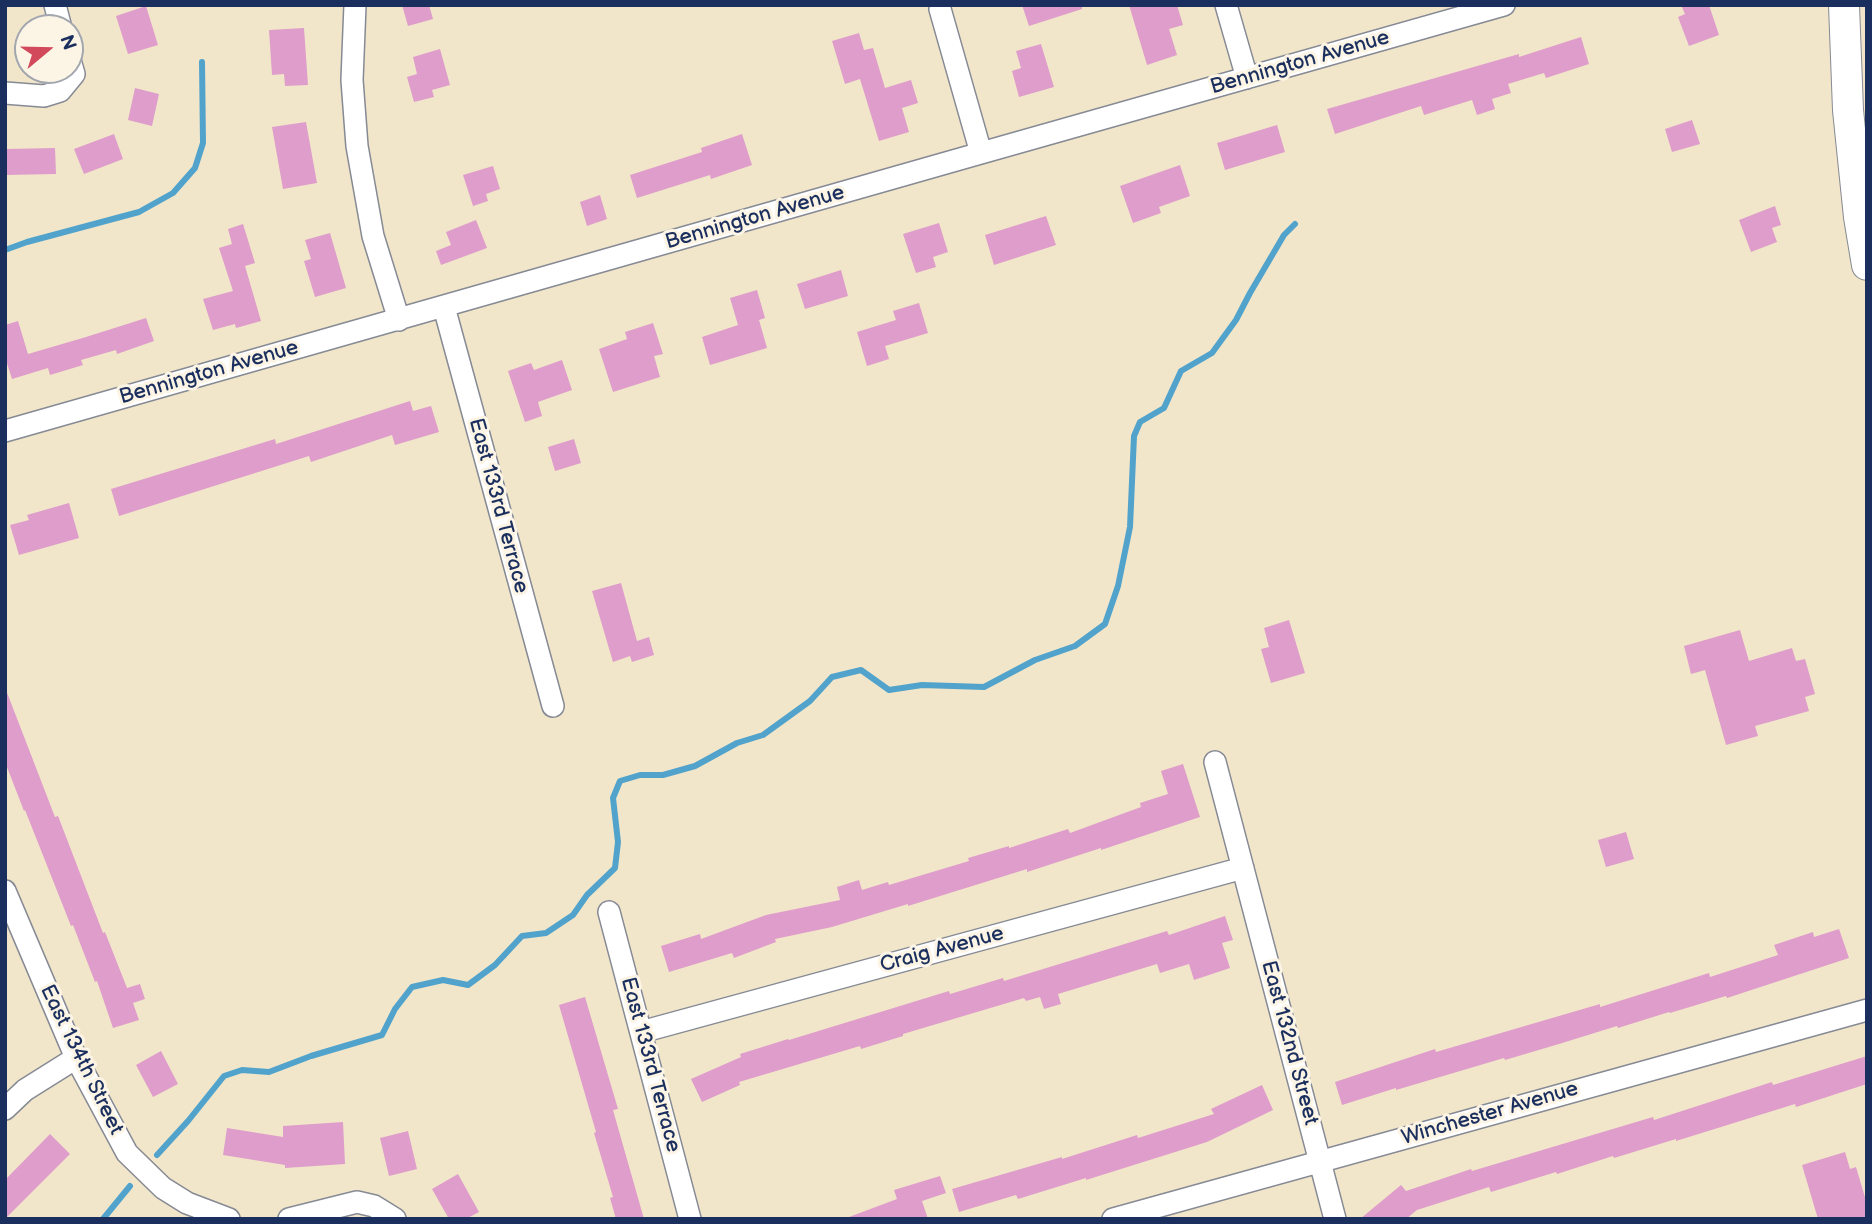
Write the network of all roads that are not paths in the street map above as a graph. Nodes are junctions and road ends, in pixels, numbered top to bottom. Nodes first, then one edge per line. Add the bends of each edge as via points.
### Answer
1 (355, 5) edge
2 (1226, 5) edge
3 (1504, 5) edge
4 (1844, 5) edge
5 (940, 9) dead end
6 (1247, 78) junction
7 (64, 84) edge
8 (5, 93) edge
9 (981, 153) junction
10 (1867, 265) edge
11 (444, 307) junction
12 (399, 320) junction
13 (5, 431) edge
14 (553, 706) dead end
15 (1215, 762) dead end
16 (1243, 868) junction
17 (5, 891) edge
18 (609, 912) dead end
19 (1867, 1010) edge
20 (641, 1032) junction
21 (76, 1058) junction
22 (5, 1109) edge
23 (1320, 1162) junction
24 (229, 1219) edge
25 (289, 1219) edge
26 (395, 1219) edge
27 (690, 1219) edge
28 (1113, 1219) edge
29 (1335, 1219) edge

1 - 12 street via 352,80 357,146 373,236
2 - 6 street
3 - 6 street, Bennington Avenue
4 - 10 main road via 1847,110
5 - 9 street
6 - 9 street, Bennington Avenue
7 - 8 street via 60,91 44,96
9 - 11 street, Bennington Avenue
11 - 12 street, Bennington Avenue
11 - 14 street, East 133rd Terrace
12 - 13 street, Bennington Avenue
15 - 16 street, East 132nd Street
16 - 20 street, Craig Avenue
16 - 23 street, East 132nd Street
17 - 21 street, East 134th Street
18 - 20 street, East 133rd Terrace
19 - 23 street, Winchester Avenue
20 - 27 street, East 133rd Terrace
21 - 22 street via 25,1090
21 - 24 street, East 134th Street via 127,1153 163,1188
23 - 28 street, Winchester Avenue
23 - 29 street, East 132nd Street
25 - 26 street via 357,1202

